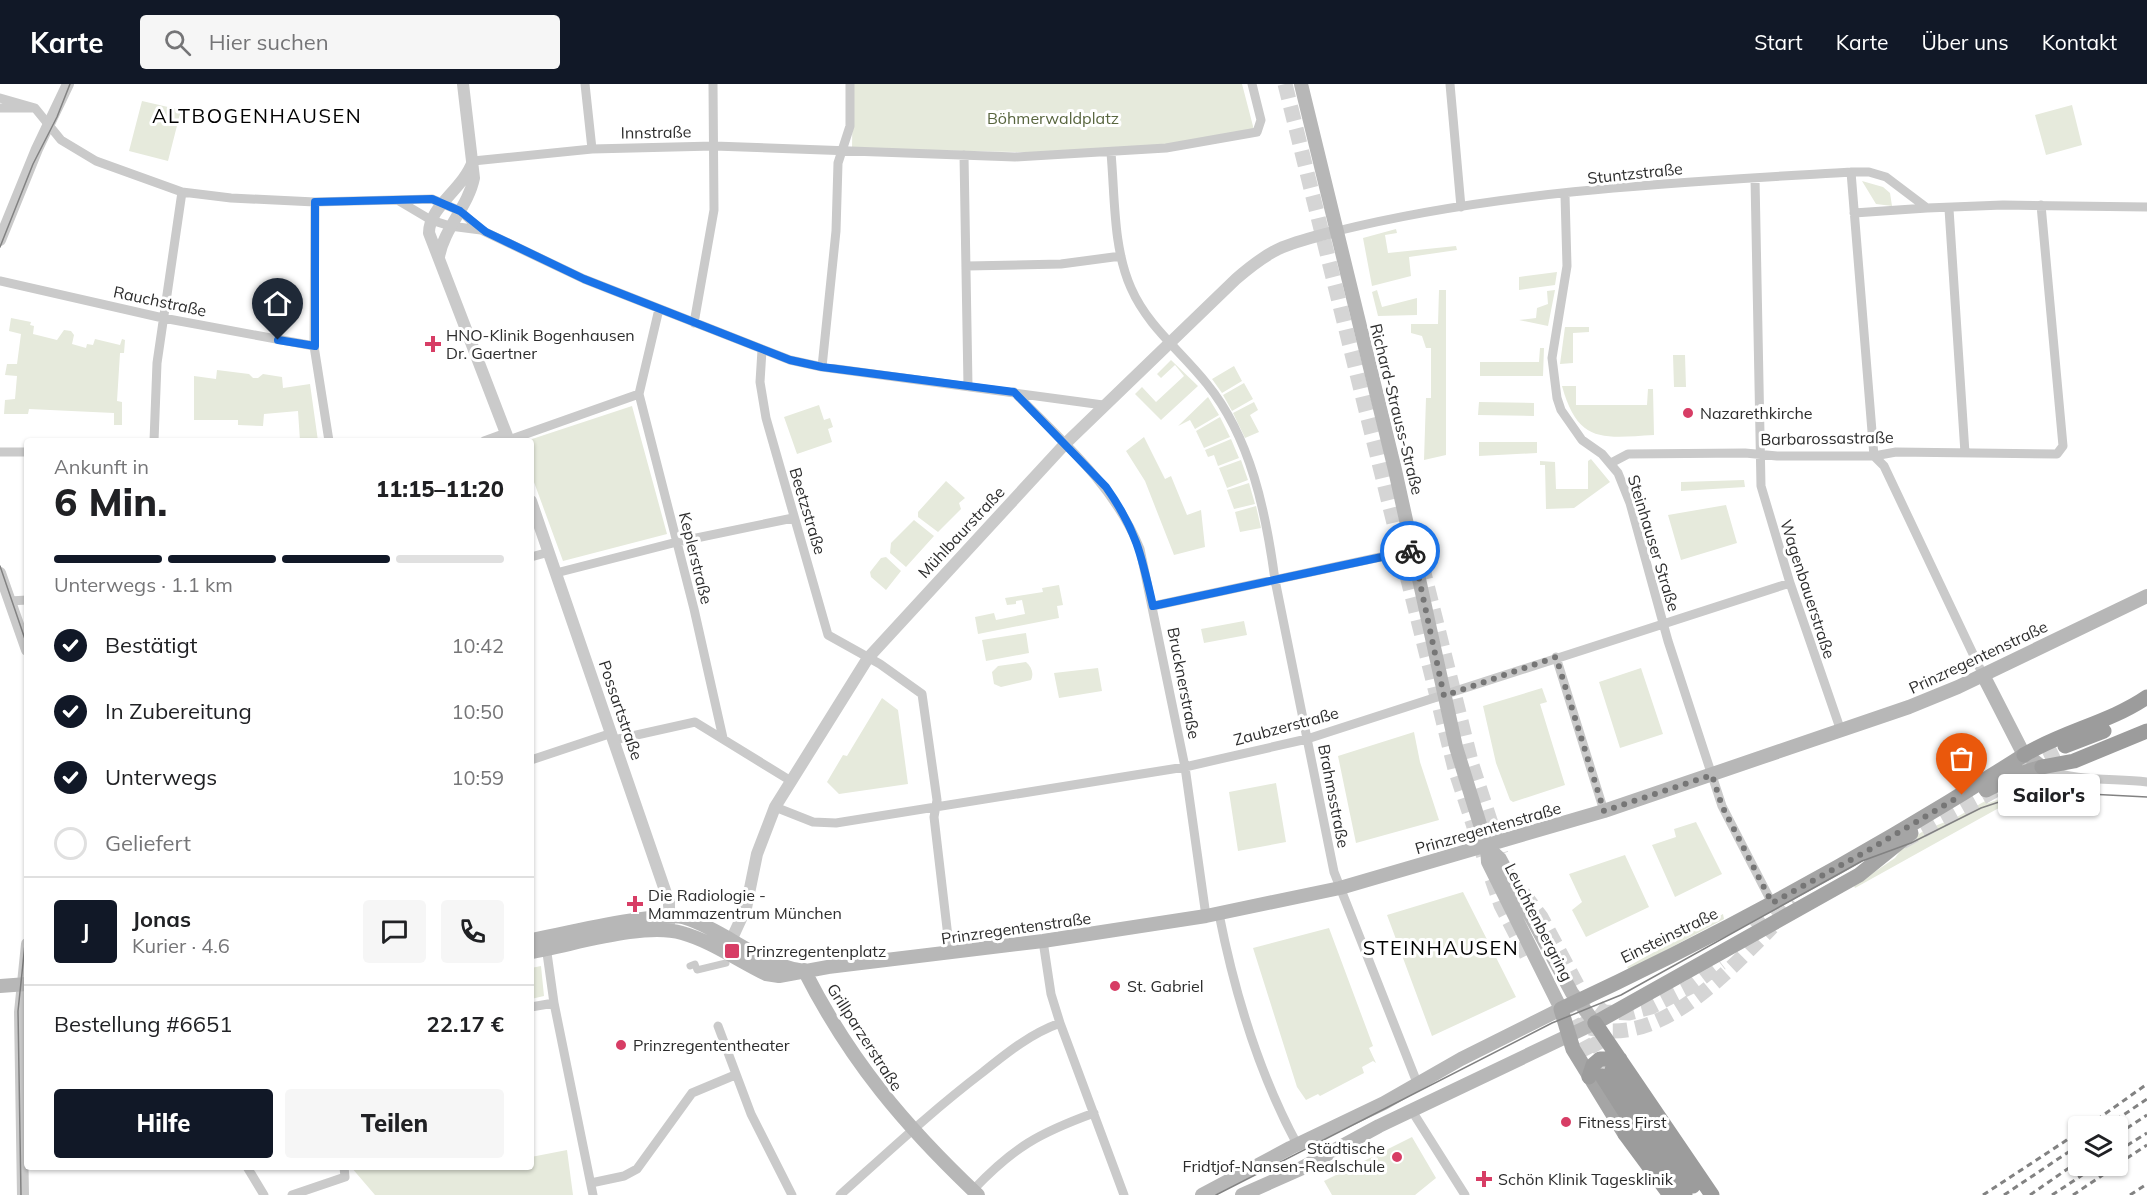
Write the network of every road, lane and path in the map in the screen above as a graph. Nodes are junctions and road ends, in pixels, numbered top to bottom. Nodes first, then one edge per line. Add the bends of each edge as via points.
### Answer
1 (68, 84) edge
2 (463, 84) edge
3 (585, 84) edge
4 (713, 84) edge
5 (850, 84) edge
6 (1252, 84) edge
7 (1300, 84) edge
8 (1450, 84) edge
9 (0, 98) edge
10 (0, 108) edge
11 (35, 108) junction
12 (50, 125) junction
13 (714, 146) junction
14 (591, 148) junction
15 (841, 150) junction
16 (1111, 153) junction
17 (964, 155) junction
18 (473, 161) junction
19 (1851, 172) junction
20 (1755, 178) junction
21 (182, 192) junction
22 (1565, 195) junction
23 (399, 201) junction
24 (315, 202) junction
25 (442, 203) junction
26 (2041, 205) junction
27 (1461, 207) junction
28 (2147, 207) edge
29 (1927, 208) junction
30 (1949, 209) junction
31 (460, 211) junction
32 (1854, 213) junction
33 (431, 220) junction
34 (450, 226) junction
35 (481, 230) junction
36 (1337, 231) junction
37 (0, 240) edge
38 (1121, 256) junction
39 (439, 257) junction
40 (967, 266) junction
41 (0, 281) edge
42 (659, 309) junction
43 (163, 318) junction
44 (694, 323) junction
45 (1170, 343) junction
46 (315, 346) junction
47 (762, 350) junction
48 (822, 367) junction
49 (968, 386) junction
50 (1014, 392) junction
51 (639, 394) junction
52 (1103, 405) junction
53 (154, 438) edge
54 (329, 438) edge
55 (508, 438) edge
56 (1065, 444) junction
57 (24, 452) edge
58 (0, 453) edge
59 (1965, 453) junction
60 (1761, 455) junction
61 (1874, 456) junction
62 (1611, 463) junction
63 (534, 510) edge
64 (793, 518) junction
65 (677, 542) junction
66 (1413, 550) junction
67 (549, 552) junction
68 (534, 556) edge
69 (0, 573) edge
70 (556, 573) junction
71 (1275, 580) junction
72 (1790, 583) junction
73 (2147, 596) edge
74 (24, 600) edge
75 (10, 601) junction
76 (1153, 606) junction
77 (1663, 624) junction
78 (24, 641) edge
79 (1556, 657) junction
80 (868, 658) junction
81 (1983, 675) junction
82 (1444, 696) junction
83 (2147, 698) edge
84 (2147, 709) edge
85 (2147, 721) edge
86 (1841, 731) junction
87 (2147, 731) edge
88 (613, 737) junction
89 (723, 738) junction
90 (1307, 739) junction
91 (2065, 750) junction
92 (2024, 755) junction
93 (534, 759) edge
94 (1185, 767) junction
95 (2042, 767) junction
96 (1712, 775) junction
97 (791, 781) junction
98 (2147, 782) edge
99 (775, 807) junction
100 (936, 809) junction
101 (1604, 811) junction
102 (1487, 847) junction
103 (1340, 888) junction
104 (1772, 903) junction
105 (670, 915) junction
106 (1213, 915) junction
107 (668, 931) junction
108 (534, 941) edge
109 (1043, 941) junction
110 (546, 943) junction
111 (534, 950) edge
112 (727, 952) junction
113 (950, 954) junction
114 (690, 966) dead end
115 (804, 970) junction
116 (24, 984) edge
117 (0, 986) edge
118 (24, 997) edge
119 (1578, 1002) junction
120 (554, 1003) junction
121 (534, 1006) edge
122 (1561, 1009) junction
123 (1060, 1023) junction
124 (1595, 1023) junction
125 (718, 1026) dead end
126 (1568, 1035) junction
127 (1606, 1071) junction
128 (735, 1075) junction
129 (1418, 1085) junction
130 (1412, 1111) junction
131 (1094, 1113) junction
132 (912, 1130) junction
133 (1625, 1134) joint
134 (1298, 1146) junction
135 (249, 1170) edge
136 (344, 1172) edge
137 (591, 1183) junction
138 (975, 1193) edge
139 (23, 1195) edge
140 (264, 1195) edge
141 (292, 1195) edge
142 (593, 1195) edge
143 (792, 1195) edge
144 (840, 1195) edge
145 (1124, 1195) edge
146 (1202, 1195) edge
147 (1242, 1195) edge
148 (1465, 1195) edge
149 (1671, 1195) edge
150 (1685, 1195) edge
151 (1700, 1195) edge
152 (1712, 1195) edge

1 - 12 street
2 - 18 street
3 - 14 street
4 - 13 street
5 - 15 street via 850,126
6 - 16 street via 1261,120 1257,132
7 - 36 main road, Richard-Strauss-Straße
8 - 27 street
9 - 11 street
10 - 11 street
11 - 12 street
12 - 21 street via 62,140 96,161
12 - 37 street
13 - 14 street, Innstraße
13 - 15 street, Innstraße
13 - 44 street via 714,210
14 - 18 street, Innstraße
15 - 17 street
15 - 48 street
16 - 17 street
16 - 38 street, Brahmsstraße
17 - 40 street
18 - 25 street via 466,178
18 - 31 street via 472,188
19 - 20 street, Stuntzstraße
19 - 29 street, Stuntzstraße via 1886,177
19 - 32 street
20 - 22 street, Stuntzstraße
20 - 60 street, Wagenbauerstraße
21 - 24 street
21 - 43 street
22 - 27 street, Stuntzstraße
22 - 62 street, Steinhauser Straße via 1565,281 1552,358 1553,384 1571,426
23 - 24 street
23 - 25 street via 432,199
23 - 33 street
24 - 46 street
25 - 31 street
25 - 33 street
26 - 28 street
26 - 30 street
26 - 59 street, Barbarossastraße via 2063,446 2057,454 2046,456
27 - 36 street, Stuntzstraße
29 - 30 street
29 - 32 street
30 - 59 street
31 - 34 street
31 - 35 street
32 - 61 street
33 - 34 street
33 - 39 street via 429,233
34 - 35 street
34 - 39 street
35 - 42 street via 584,279
36 - 45 street, Mühlbaurstraße via 1279,246 1261,257
36 - 66 main road, Richard-Strauss-Straße
38 - 40 street via 1061,264
38 - 45 street, Brahmsstraße via 1144,314
39 - 55 street
40 - 49 street
41 - 43 street, Rauchstraße
42 - 44 street
42 - 51 street, Keplerstraße
43 - 46 street, Rauchstraße
43 - 53 street
44 - 47 street
45 - 52 street, Mühlbaurstraße
45 - 71 street, Brahmsstraße via 1209,385 1241,442 1265,518
46 - 54 street
47 - 48 street
47 - 64 street, Beetzstraße via 762,402
48 - 49 street
49 - 50 street
50 - 52 street
50 - 56 street, Brucknerstraße
51 - 55 street
51 - 65 street, Keplerstraße
52 - 56 street, Mühlbaurstraße
56 - 76 street, Brucknerstraße via 1106,487 1130,524
56 - 80 street, Mühlbaurstraße
57 - 58 street
59 - 61 street, Barbarossastraße via 1896,452
60 - 61 street, Barbarossastraße
60 - 62 street, Barbarossastraße via 1628,454
60 - 72 street, Wagenbauerstraße via 1764,505
61 - 81 street via 1884,466
62 - 77 street, Steinhauser Straße via 1630,503
63 - 67 street, Possartstraße
64 - 65 street
64 - 80 street, Beetzstraße via 828,635
65 - 70 street
65 - 89 street, Keplerstraße
66 - 71 street
66 - 82 main road, Richard-Strauss-Straße
67 - 68 street
67 - 70 street, Possartstraße
69 - 75 street
70 - 88 street, Possartstraße
71 - 76 street
71 - 90 street, Brahmsstraße
72 - 77 street, Zaubzerstraße
72 - 86 street, Wagenbauerstraße
73 - 81 main road, Prinzregentenstraße
74 - 75 street
75 - 78 street
76 - 94 street, Brucknerstraße
77 - 79 street, Zaubzerstraße
77 - 96 street, Steinhauser Straße
79 - 82 street, Zaubzerstraße
79 - 101 street
80 - 97 street, Mühlbaurstraße
80 - 100 street, Beetzstraße via 922,694
81 - 86 main road, Prinzregentenstraße
81 - 92 main road
82 - 90 street, Zaubzerstraße
82 - 102 main road, Richard-Strauss-Straße
83 - 91 highway, Einsteinstraße
84 - 91 highway
85 - 91 highway
86 - 96 main road, Prinzregentenstraße
87 - 91 highway, Einsteinstraße
88 - 89 street via 695,722
88 - 93 street
88 - 105 street, Possartstraße via 669,902
89 - 97 street
90 - 94 street, Zaubzerstraße
90 - 103 street, Brahmsstraße
91 - 92 highway, Einsteinstraße
91 - 95 highway, Einsteinstraße
92 - 95 main road
92 - 104 main road, Einsteinstraße via 1867,851
94 - 100 street, Zaubzerstraße
94 - 106 street, Brucknerstraße
95 - 98 street via 2094,779
95 - 124 main road, Einsteinstraße via 2008,778 1919,827 1859,875
96 - 101 main road, Prinzregentenstraße
96 - 104 street, Steinhauser Straße via 1722,806
97 - 99 street, Mühlbaurstraße
99 - 100 street, Zaubzerstraße via 813,822 834,823
99 - 112 street, Mühlbaurstraße via 757,854 746,908
100 - 113 street, Beetzstraße
101 - 102 main road, Prinzregentenstraße
102 - 103 main road, Prinzregentenstraße
102 - 119 main road, Leuchtenbergring via 1500,859
102 - 122 main road, Leuchtenbergring via 1488,862
103 - 106 main road, Prinzregentenstraße
103 - 129 street, Brahmsstraße
104 - 119 main road, Einsteinstraße via 1663,962 1624,977
105 - 107 street, Possartstraße
105 - 110 main road, Prinzregentenstraße
105 - 112 main road, Prinzregentenstraße via 695,921
106 - 109 main road, Prinzregentenstraße
106 - 134 street, Brucknerstraße via 1267,1082
107 - 110 main road, Prinzregentenstraße
107 - 112 main road, Prinzregentenstraße via 692,936
108 - 110 main road, Prinzregentenstraße
109 - 113 main road, Prinzregentenstraße
109 - 123 street
110 - 111 main road, Prinzregentenstraße
110 - 120 street
112 - 114 street via 697,970 695,964
112 - 115 main road, Prinzregentenstraße
113 - 115 main road, Prinzregentenstraße
115 - 132 main road, Grillparzerstraße via 857,1061
116 - 117 main road
118 - 139 street via 20,1048
119 - 122 main road, Einsteinstraße
119 - 124 main road, Leuchtenbergring
120 - 121 street
120 - 137 street
122 - 126 main road, Leuchtenbergring
122 - 129 main road, Einsteinstraße via 1471,1053
123 - 131 street
123 - 132 street via 1028,1037
124 - 126 main road, Einsteinstraße
124 - 127 highway
125 - 128 street
126 - 127 main road, Leuchtenbergring
126 - 130 main road, Einsteinstraße
127 - 133 main road, Leuchtenbergring
127 - 150 highway via 1639,1134
127 - 151 highway
127 - 152 highway via 1665,1129
128 - 137 street via 692,1093 637,1169
128 - 143 street
129 - 134 main road, Einsteinstraße
130 - 147 main road, Einsteinstraße
130 - 148 street
131 - 138 street via 1029,1140 1003,1160
131 - 145 street
132 - 138 main road, Grillparzerstraße
132 - 144 street
133 - 149 highway
134 - 146 main road, Einsteinstraße
135 - 140 street
136 - 141 street
137 - 142 street

